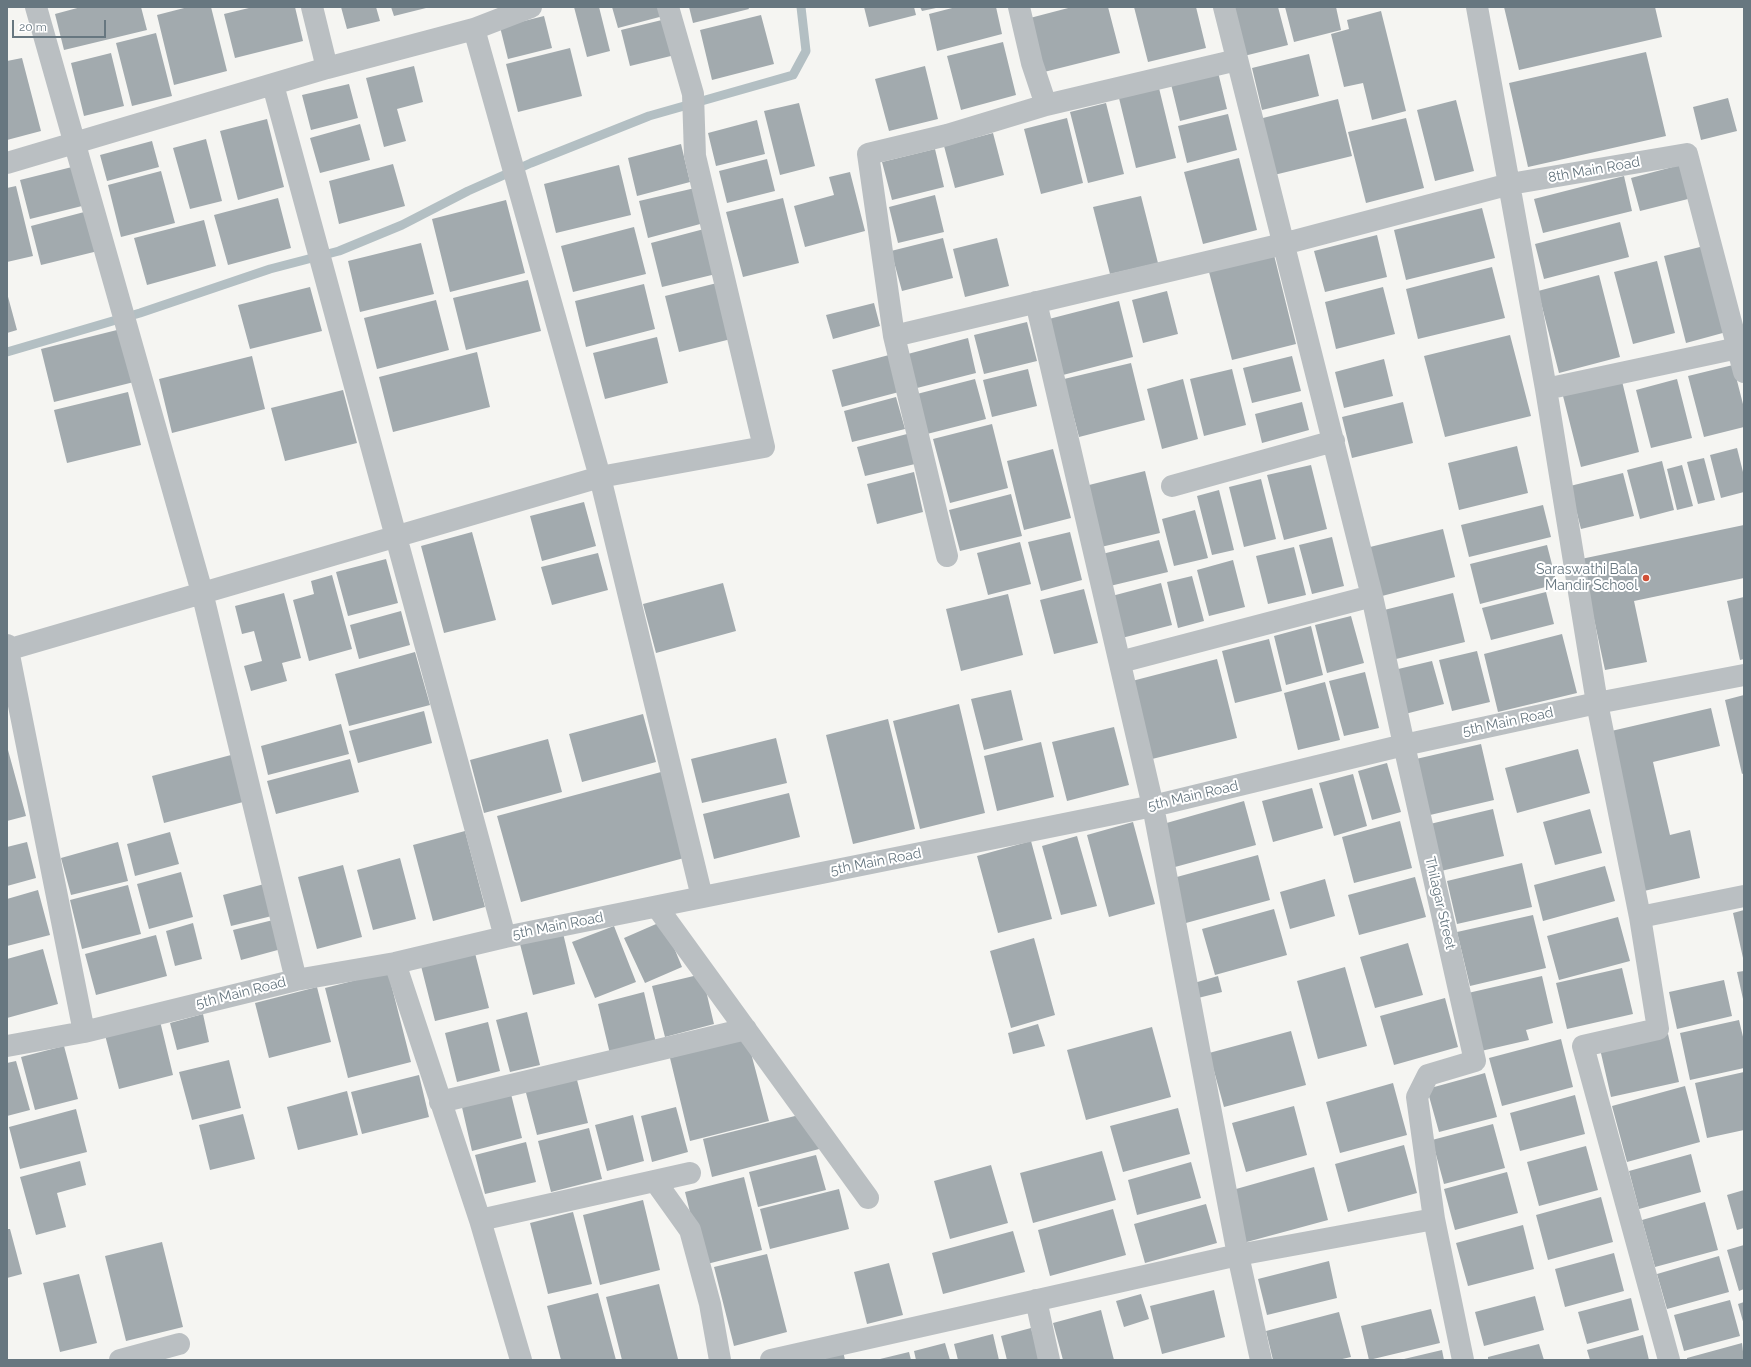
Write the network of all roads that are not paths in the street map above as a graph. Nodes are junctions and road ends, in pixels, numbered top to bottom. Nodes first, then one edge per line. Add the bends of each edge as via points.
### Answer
1 (36, 7) edge
2 (312, 7) edge
3 (531, 7) edge
4 (668, 7) edge
5 (1020, 7) edge
6 (1224, 7) edge
7 (1476, 7) edge
8 (474, 29) junction
9 (1237, 60) junction
10 (327, 68) junction
11 (273, 85) junction
12 (1046, 105) junction
13 (75, 142) junction
14 (7, 163) edge
15 (1510, 184) junction
16 (1283, 244) junction
17 (1036, 302) junction
18 (894, 336) junction
19 (1738, 348) junction
20 (1744, 372) edge
21 (1546, 389) junction
22 (1334, 441) junction
23 (600, 476) junction
24 (1172, 486) dead end
25 (396, 535) junction
26 (947, 556) dead end
27 (202, 592) junction
28 (1372, 596) junction
29 (7, 648) edge
30 (1120, 662) junction
31 (1744, 675) edge
32 (1597, 703) junction
33 (1404, 745) junction
34 (1153, 806) junction
35 (1744, 896) edge
36 (702, 897) junction
37 (657, 907) junction
38 (1640, 916) junction
39 (505, 937) junction
40 (395, 963) junction
41 (296, 980) junction
42 (746, 1029) junction
43 (84, 1032) junction
44 (7, 1046) edge
45 (440, 1102) junction
46 (690, 1173) dead end
47 (654, 1181) junction
48 (868, 1198) dead end
49 (1434, 1219) junction
50 (480, 1220) junction
51 (1238, 1255) junction
52 (1036, 1300) junction
53 (179, 1344) dead end
54 (853, 1351) edge
55 (120, 1360) edge
56 (521, 1360) edge
57 (720, 1360) edge
58 (770, 1360) edge
59 (1049, 1360) edge
60 (1261, 1360) edge
61 (1463, 1360) edge
62 (1669, 1360) edge

1 - 13 street
2 - 10 street
3 - 8 street
4 - 23 street via 693,94 695,156 764,447
5 - 12 street via 1032,63
6 - 9 street, Thilagar Street
7 - 15 street
8 - 10 street
8 - 23 street
9 - 12 street
9 - 16 street, Thilagar Street
10 - 11 street
11 - 13 street
11 - 25 street
12 - 18 street via 947,135 868,154
13 - 14 street
13 - 27 street
15 - 16 street, 8th Main Road
15 - 19 street, 8th Main Road via 1687,154
15 - 21 street
16 - 17 street, 8th Main Road
16 - 22 street, Thilagar Street
17 - 18 street, 8th Main Road
17 - 30 street
18 - 26 street
19 - 20 street, 8th Main Road
19 - 21 street
21 - 32 street
22 - 24 street
22 - 28 street, Thilagar Street
23 - 25 street
23 - 36 street
25 - 27 street
25 - 39 street
27 - 29 street
27 - 41 street
28 - 30 street
28 - 33 street, Thilagar Street
29 - 43 street
30 - 34 street
31 - 32 street, 5th Main Road
32 - 33 street, 5th Main Road
32 - 38 street
33 - 34 street, 5th Main Road
33 - 49 street, Thilagar Street via 1475,1061 1428,1075 1417,1097
34 - 36 street, 5th Main Road
34 - 51 street
35 - 38 street
36 - 37 street, 5th Main Road
37 - 39 street, 5th Main Road
37 - 42 street
38 - 62 street via 1658,1029 1583,1046
39 - 40 street, 5th Main Road
40 - 41 street, 5th Main Road
40 - 45 street
41 - 43 street, 5th Main Road
42 - 45 street
42 - 48 street
43 - 44 street, 5th Main Road
45 - 50 street
46 - 47 street
47 - 50 street
47 - 57 street via 690,1230 710,1304
49 - 51 street
49 - 61 street
50 - 56 street
51 - 52 street
51 - 60 street
52 - 54 street
52 - 59 street
53 - 55 street
54 - 58 street

